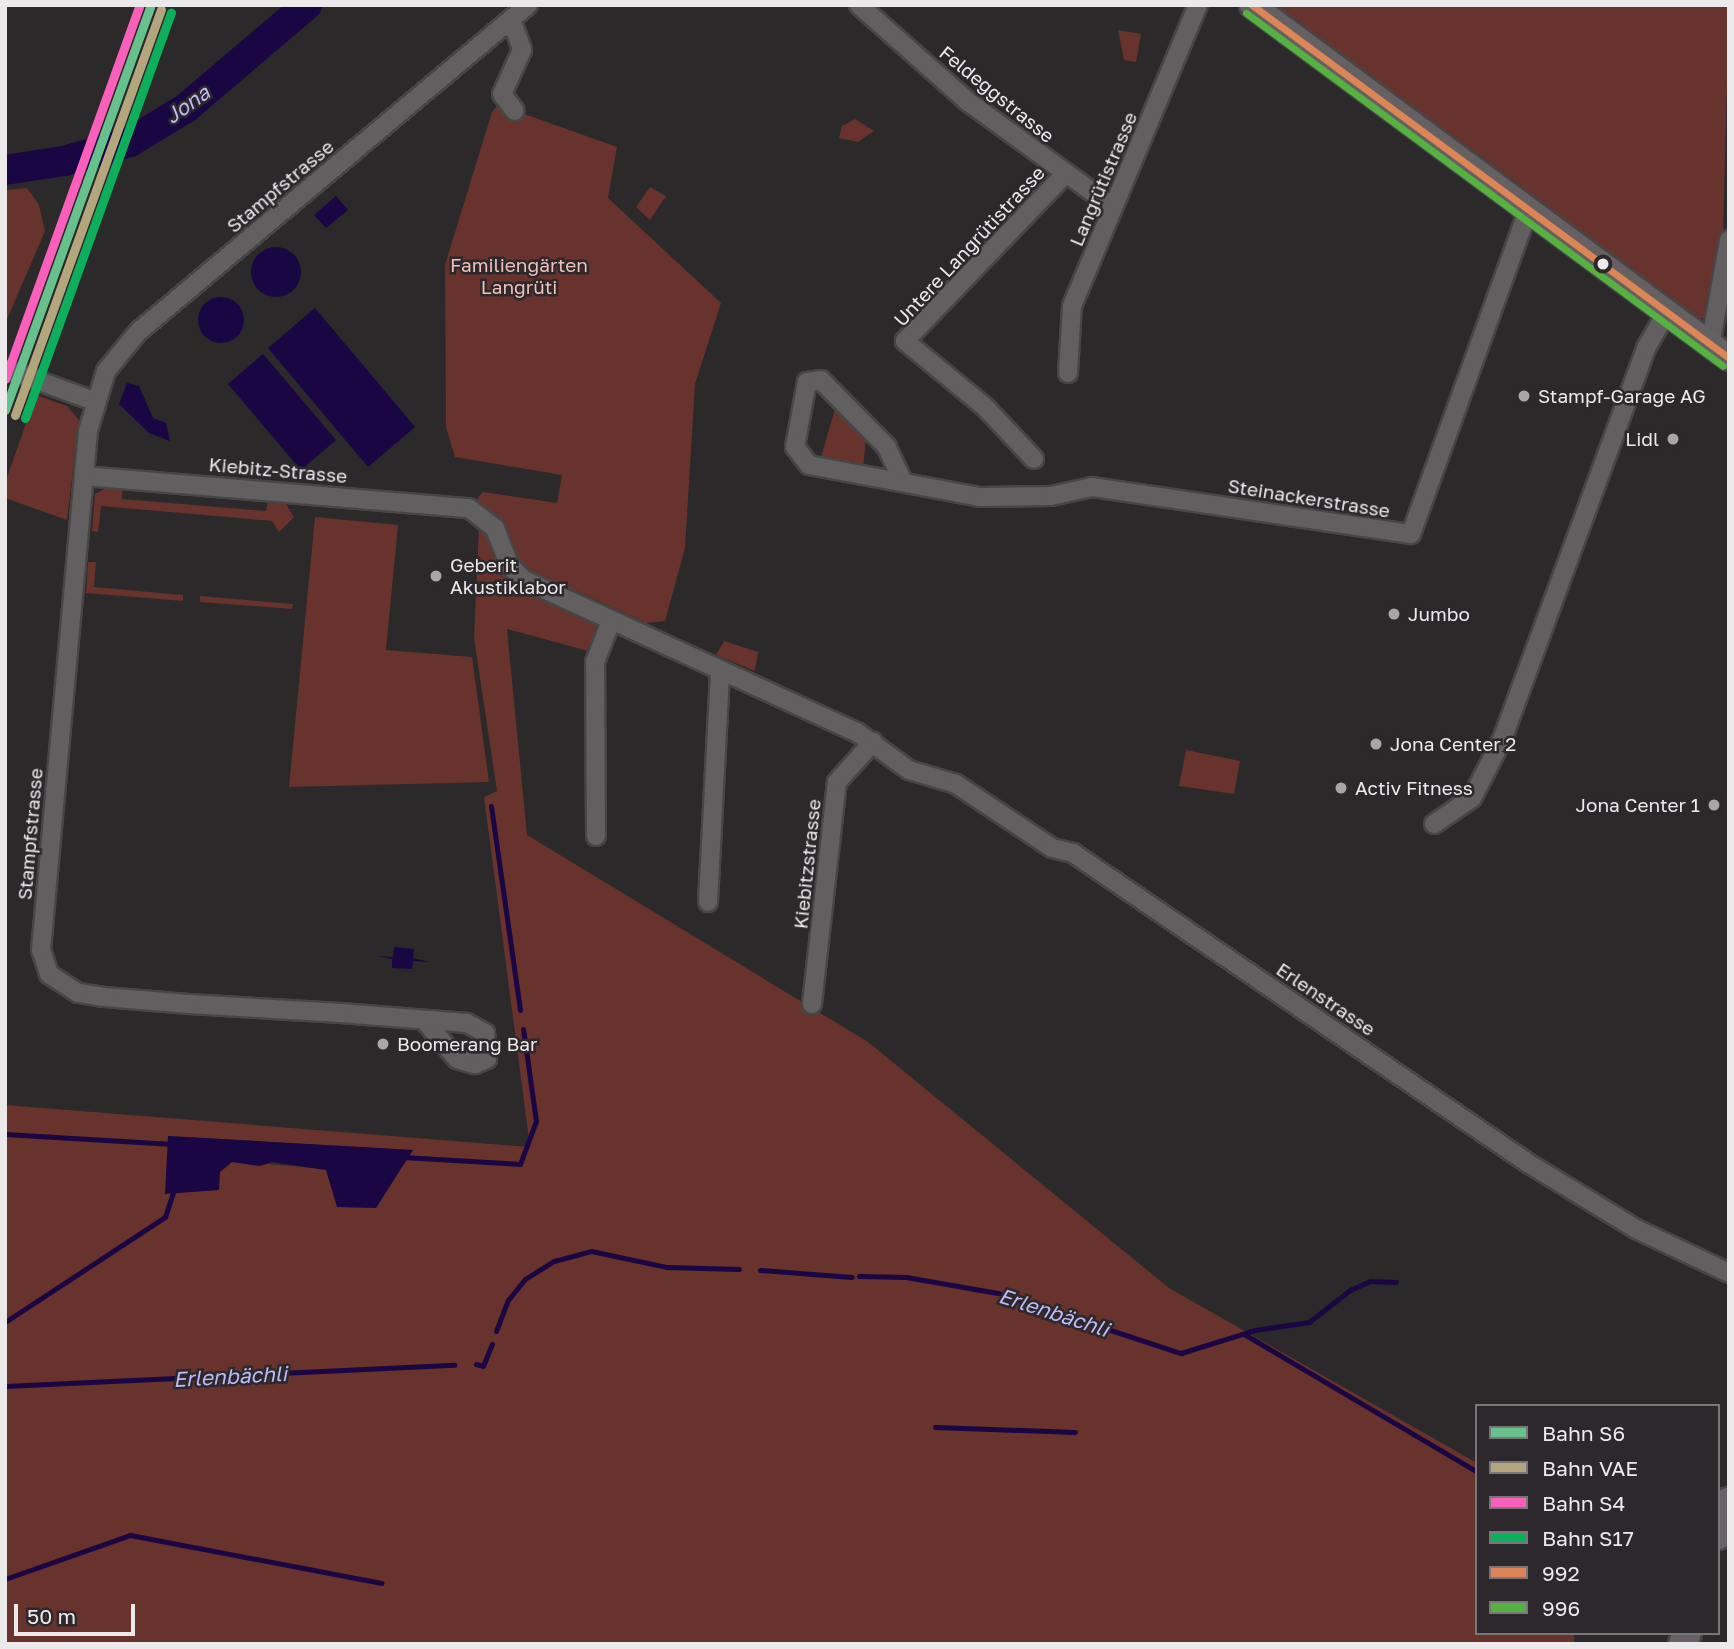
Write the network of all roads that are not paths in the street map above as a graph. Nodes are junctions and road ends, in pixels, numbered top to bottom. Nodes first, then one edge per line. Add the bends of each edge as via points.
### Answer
1 (528, 5) edge
2 (859, 5) edge
3 (1198, 5) edge
4 (1252, 5) edge
5 (511, 19) junction
6 (516, 111) dead end
7 (1065, 174) junction
8 (1113, 207) junction
9 (1528, 211) junction
10 (1729, 240) edge
11 (1667, 312) junction
12 (1719, 352) edge
13 (14, 373) edge
14 (1068, 373) dead end
15 (93, 401) junction
16 (1034, 459) dead end
17 (84, 476) junction
18 (903, 482) junction
19 (611, 621) junction
20 (720, 671) junction
21 (873, 742) junction
22 (1434, 824) dead end
23 (596, 836) dead end
24 (708, 902) dead end
25 (812, 1004) dead end
26 (424, 1020) dead end
27 (1729, 1273) edge
28 (1729, 1502) edge
29 (1720, 1529) edge

1 - 5 street, Stampfstrasse
2 - 7 street, Feldeggstrasse via 967,101
3 - 8 street, Langrütistrasse
4 - 9 street
5 - 6 street via 522,50 502,94
5 - 15 street, Stampfstrasse via 138,332 106,371
7 - 8 street, Feldeggstrasse
7 - 16 street, Untere Langrütistrasse via 905,341 985,407
8 - 14 street, Langrütistrasse via 1072,306
9 - 11 street
9 - 18 street, Steinackerstrasse via 1411,534 1092,486 1051,496 980,496
10 - 12 street
11 - 12 street
11 - 22 street via 1636,372 1502,740 1472,798
13 - 15 street
15 - 17 street, Stampfstrasse
17 - 19 street, Kiebitz-Strasse via 469,508 495,528 519,577
17 - 26 street, Stampfstrasse via 41,950 50,974 78,993 103,997
18 - 18 street, Steinackerstrasse via 802,462 795,447 807,382 821,380 887,447
19 - 20 street
19 - 23 street via 596,662
20 - 21 street
20 - 24 street
21 - 25 street, Kiebitzstrasse via 836,782
21 - 27 street, Erlenstrasse via 900,764 956,785 1052,848 1073,853 1528,1163 1636,1229
28 - 29 main road

